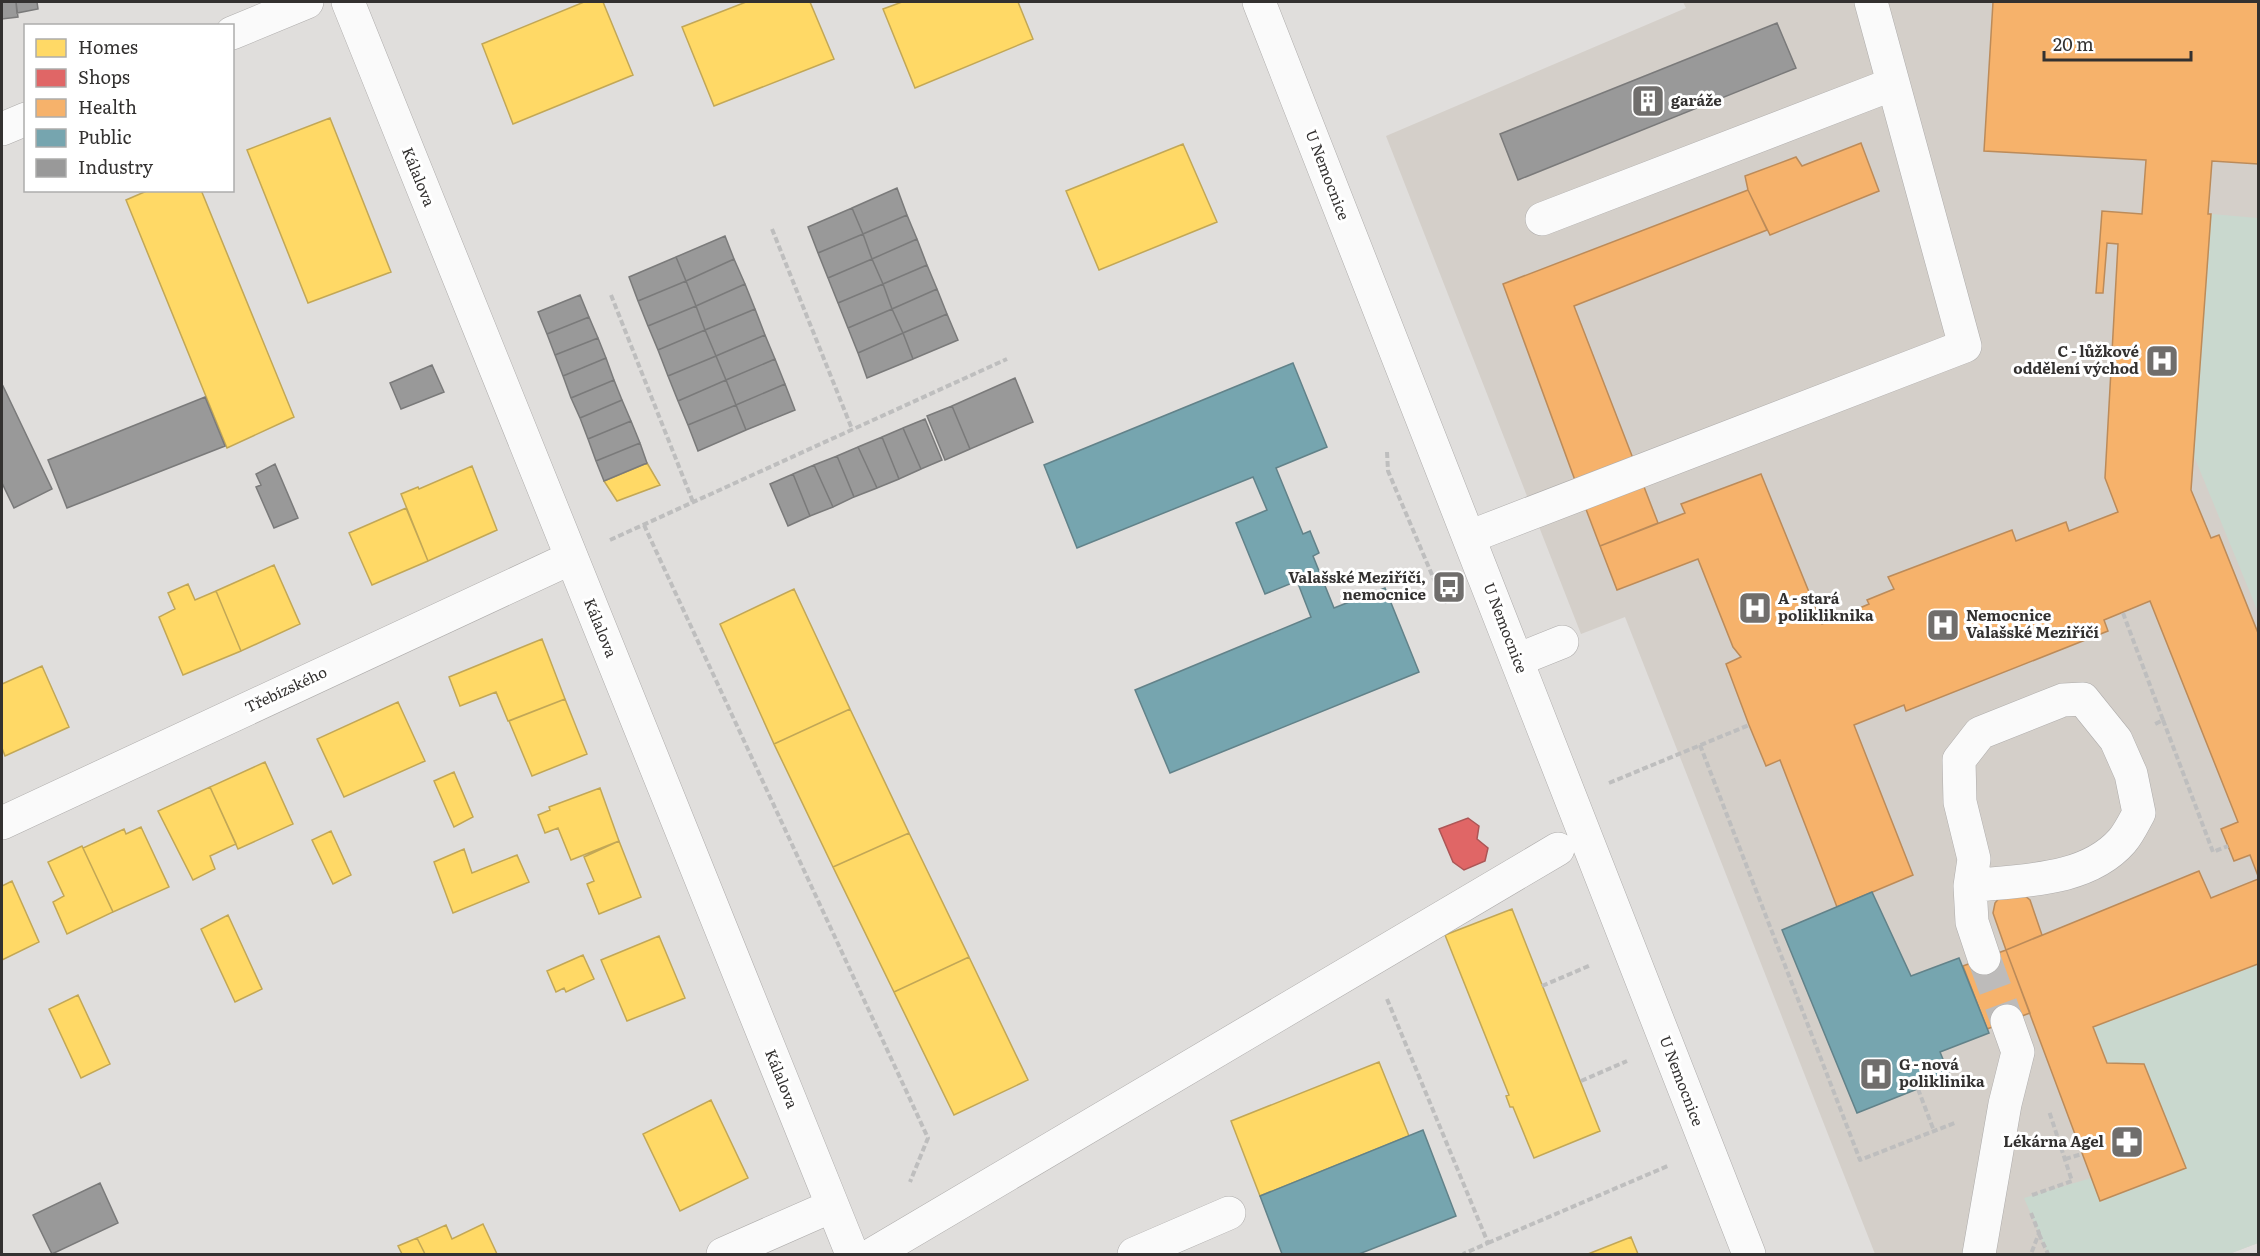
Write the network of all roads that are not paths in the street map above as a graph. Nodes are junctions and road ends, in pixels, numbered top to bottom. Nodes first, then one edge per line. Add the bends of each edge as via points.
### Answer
1 (307, 2) edge
2 (348, 2) edge
3 (1259, 2) edge
4 (1871, 2) edge
5 (234, 32) edge
6 (1893, 84) junction
7 (24, 120) edge
8 (2, 129) edge
9 (1542, 219) dead end
10 (1469, 537) junction
11 (572, 558) junction
12 (1562, 642) dead end
13 (1517, 660) junction
14 (2, 823) edge
15 (1558, 849) dead end
16 (1970, 885) junction
17 (1984, 958) tunnel mouth
18 (2007, 1021) tunnel mouth
19 (832, 1206) junction
20 (1228, 1213) dead end
21 (723, 1254) edge
22 (852, 1254) edge
23 (873, 1254) edge
24 (1134, 1254) edge
25 (1749, 1254) edge
26 (1979, 1254) edge

1 - 5 street
2 - 11 street, Kálalova
3 - 10 street, U Nemocnice
4 - 6 street
6 - 9 street
6 - 10 street via 1965,346
7 - 8 street
10 - 13 street, U Nemocnice
11 - 14 street, Třebízského
11 - 19 street, Kálalova
12 - 13 street
13 - 25 street, U Nemocnice
15 - 23 street
16 - 16 street via 2054,877 2100,860 2123,840 2139,813 2131,774 2116,740 2083,699 2063,700 1980,733 1959,760 1960,802 1974,859
16 - 17 street via 1972,922
18 - 26 street via 2018,1052
19 - 21 street
19 - 22 street, Kálalova
20 - 24 street

